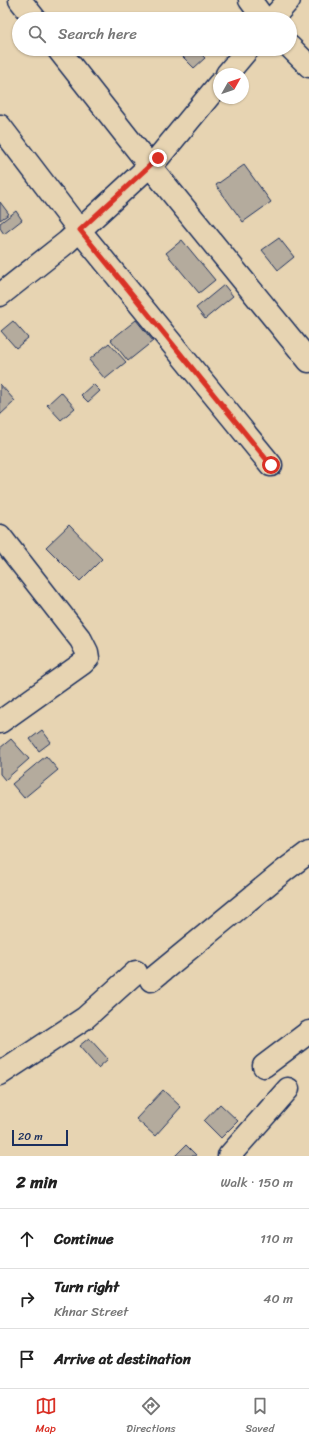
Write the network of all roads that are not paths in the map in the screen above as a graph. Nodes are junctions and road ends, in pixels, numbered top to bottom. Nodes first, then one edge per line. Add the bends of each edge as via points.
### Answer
1 (20, 0) edge
2 (250, 0) edge
3 (289, 0) edge
4 (29, 12) edge
5 (259, 12) edge
6 (278, 12) edge
7 (297, 54) edge
8 (64, 56) edge
9 (242, 56) edge
10 (309, 66) edge
11 (232, 68) edge
12 (213, 91) edge
13 (0, 126) edge
14 (150, 166) junction
15 (80, 230) junction
16 (0, 294) edge
17 (309, 360) edge
18 (271, 465) dead end
19 (0, 536) edge
20 (0, 722) edge
21 (309, 852) edge
22 (309, 1032) edge
23 (264, 1066) dead end
24 (0, 1074) edge
25 (288, 1089) dead end
26 (228, 1156) edge

1 - 4 street
2 - 5 street
3 - 6 street
7 - 10 street
8 - 14 street
9 - 11 street
12 - 14 street
13 - 15 street
14 - 15 street
14 - 17 street
15 - 16 street
15 - 18 street
19 - 20 street via 81,640 88,658
21 - 24 street via 144,976
22 - 23 street
25 - 26 street

